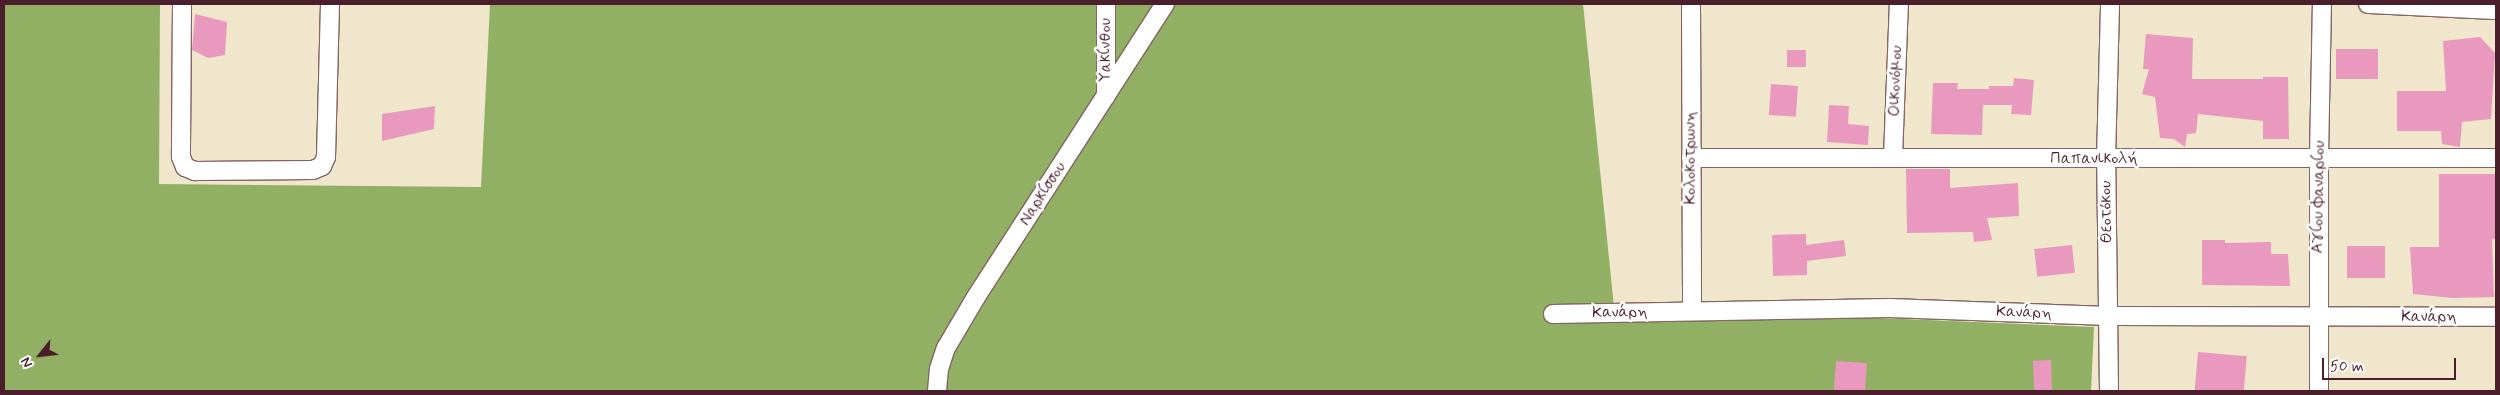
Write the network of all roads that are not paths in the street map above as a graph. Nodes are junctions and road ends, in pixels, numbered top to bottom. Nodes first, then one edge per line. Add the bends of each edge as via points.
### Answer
1 (182, 4) edge
2 (330, 4) edge
3 (1106, 4) edge
4 (1166, 4) edge
5 (1691, 4) edge
6 (1899, 4) edge
7 (2110, 4) edge
8 (2322, 4) edge
9 (2368, 4) edge
10 (2496, 10) edge
11 (1106, 96) junction
12 (1893, 157) junction
13 (2319, 157) junction
14 (1691, 158) junction
15 (2496, 158) edge
16 (2106, 159) junction
17 (1692, 311) junction
18 (1553, 314) dead end
19 (2110, 316) junction
20 (2496, 316) edge
21 (2318, 318) junction
22 (937, 391) edge
23 (2109, 391) edge
24 (2319, 391) edge

1 - 2 street via 181,157 185,167 194,171 313,170 322,166 326,157
3 - 11 street, Υακίνθου
4 - 11 street, Ναρκίσσου
5 - 14 street, Κολοκοτρωνη
6 - 12 street, Οικονόμου
7 - 16 street, Θεοτόκου
8 - 13 street, Αγίου Φαναρίου
9 - 10 street
11 - 22 street, Ναρκίσσου via 954,334 939,368
12 - 14 street, Παπανικολή
12 - 16 street, Παπανικολή
13 - 15 street, Παπανικολή
13 - 16 street, Παπανικολή
13 - 21 street, Αγίου Φαναρίου
14 - 17 street, Κολοκοτρωνη
16 - 19 street, Θεοτόκου
17 - 18 street, Κανάρη
17 - 19 street, Κανάρη via 1890,308
19 - 21 street, Κανάρη
19 - 23 street, Θεοτόκου
20 - 21 street, Κανάρη
21 - 24 street, Αγίου Φαναρίου

